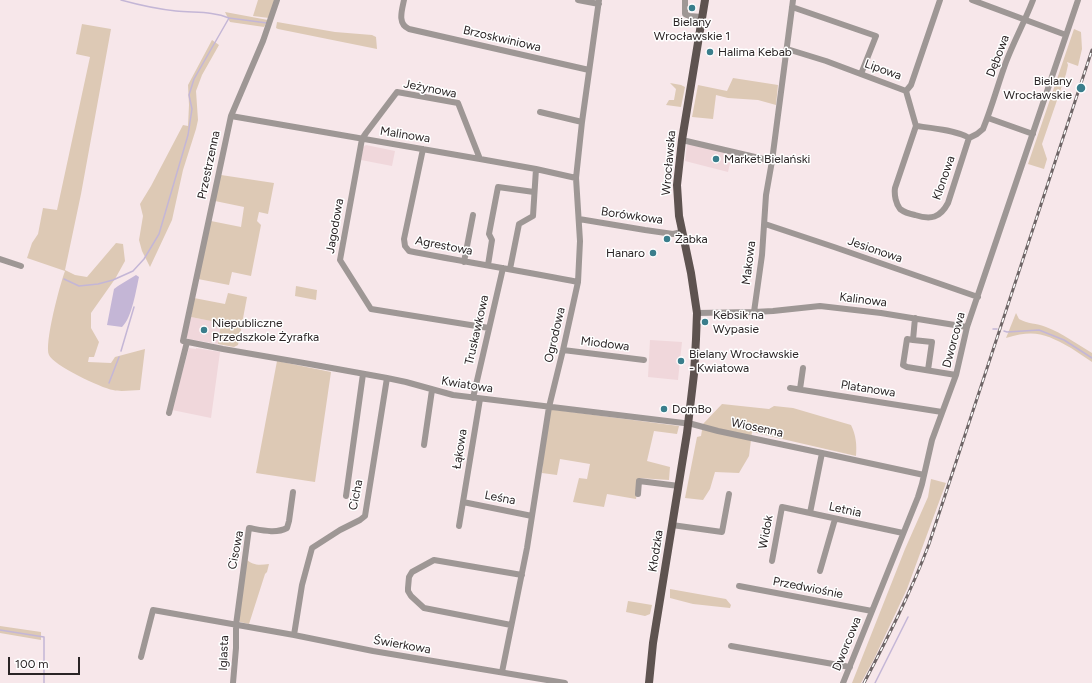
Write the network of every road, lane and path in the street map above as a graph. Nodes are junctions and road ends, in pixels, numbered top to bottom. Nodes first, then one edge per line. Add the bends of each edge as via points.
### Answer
1 (277, 0) edge
2 (404, 0) edge
3 (578, 0) edge
4 (685, 0) edge
5 (705, 0) edge
6 (940, 0) edge
7 (972, 0) edge
8 (1033, 0) edge
9 (1078, 0) edge
10 (599, 2) edge
11 (793, 3) edge
12 (702, 17) junction
13 (1025, 20) junction
14 (1066, 35) junction
15 (787, 49) junction
16 (589, 70) junction
17 (861, 74) junction
18 (906, 90) junction
19 (540, 112) dead end
20 (231, 116) junction
21 (987, 120) junction
22 (582, 122) junction
23 (916, 126) junction
24 (1033, 134) junction
25 (969, 138) junction
26 (362, 139) junction
27 (682, 140) junction
28 (423, 149) junction
29 (480, 159) junction
30 (772, 161) junction
31 (536, 169) junction
32 (576, 178) junction
33 (534, 192) junction
34 (473, 215) dead end
35 (579, 219) junction
36 (765, 224) junction
37 (682, 232) junction
38 (0, 259) edge
39 (464, 262) junction
40 (488, 265) junction
41 (21, 266) dead end
42 (503, 268) junction
43 (510, 269) junction
44 (578, 282) junction
45 (978, 297) junction
46 (754, 312) junction
47 (697, 313) junction
48 (915, 318) junction
49 (967, 327) junction
50 (489, 328) junction
51 (913, 340) junction
52 (185, 341) junction
53 (564, 350) junction
54 (644, 360) dead end
55 (803, 368) dead end
56 (928, 370) junction
57 (363, 374) junction
58 (956, 375) junction
59 (387, 378) junction
60 (790, 388) dead end
61 (800, 389) junction
62 (432, 390) junction
63 (476, 398) junction
64 (549, 407) junction
65 (942, 412) junction
66 (169, 413) dead end
67 (689, 424) junction
68 (424, 445) dead end
69 (822, 453) junction
70 (924, 475) junction
71 (679, 486) junction
72 (294, 492) dead end
73 (638, 494) dead end
74 (729, 494) dead end
75 (346, 496) dead end
76 (463, 502) junction
77 (782, 507) joint
78 (810, 513) junction
79 (532, 516) junction
80 (835, 519) junction
81 (672, 525) junction
82 (459, 526) dead end
83 (903, 533) junction
84 (772, 561) dead end
85 (820, 571) dead end
86 (522, 575) junction
87 (739, 586) dead end
88 (872, 611) junction
89 (236, 624) junction
90 (511, 624) junction
91 (294, 635) junction
92 (731, 646) dead end
93 (141, 657) dead end
94 (850, 666) junction
95 (502, 672) junction
96 (233, 683) edge
97 (565, 683) edge
98 (649, 683) edge
99 (843, 683) edge

1 - 20 street, Przestrzenna via 263,41
2 - 16 street, Brzoskwiniowa via 401,18 403,25 409,29
3 - 10 street
4 - 12 street via 685,14
5 - 12 main road, Wrocławska
6 - 18 street via 911,85
7 - 13 street
8 - 13 street, Dębowa
9 - 14 street, Dworcowa
10 - 16 street, Ogrodowa
11 - 15 street, Makowa
11 - 17 street via 876,36
12 - 27 main road, Wrocławska
13 - 14 street
13 - 21 street, Dębowa via 1006,63
14 - 24 street, Dworcowa
15 - 17 street, Lipowa
15 - 30 street, Makowa
16 - 22 street, Ogrodowa
17 - 18 street, Lipowa
18 - 23 street, Lipowa
19 - 22 street
20 - 26 street, Malinowa
20 - 52 street, Przestrzenna
21 - 24 street
21 - 25 street via 983,129
22 - 32 street, Ogrodowa
23 - 25 street via 961,134
23 - 25 street, Klonowa via 894,193 901,209 923,218 931,218 945,209
24 - 45 street, Dworcowa
26 - 28 street, Malinowa
26 - 29 street, Jeżynowa via 397,92 458,103
26 - 50 street, Jagodowa via 340,260 371,309
27 - 30 street
27 - 37 main road, Wrocławska via 677,202
28 - 29 street, Malinowa
28 - 39 street, Agrestowa via 404,239 405,246 409,251
29 - 31 street, Malinowa
30 - 36 street, Makowa via 766,195
31 - 32 street, Malinowa
31 - 33 street
32 - 35 street, Ogrodowa
33 - 40 street via 498,187 489,234 492,240
33 - 43 street via 532,216 519,224
34 - 39 street
35 - 37 street, Borówkowa via 673,234
35 - 44 street, Ogrodowa
36 - 45 street, Jesionowa
36 - 46 street, Makowa
37 - 47 main road, Wrocławska
38 - 41 street
39 - 40 street, Agrestowa
40 - 42 street, Agrestowa
42 - 43 street, Agrestowa
42 - 50 street, Truskawkowa
43 - 44 street, Agrestowa
44 - 53 street, Ogrodowa
45 - 49 street, Dworcowa
46 - 47 street
46 - 48 street, Kalinowa via 820,306
47 - 67 main road, Wrocławska
48 - 49 street, Kalinowa
48 - 51 street
49 - 58 street, Dworcowa
50 - 63 street, Truskawkowa
51 - 56 street via 932,342
51 - 56 street via 907,339 904,365
52 - 57 street, Kwiatowa
52 - 66 street, Przestrzenna
53 - 54 street, Miodowa
53 - 64 street, Ogrodowa
55 - 61 street
56 - 58 street
57 - 59 street, Kwiatowa
57 - 75 street
58 - 65 street, Dworcowa
59 - 62 street, Kwiatowa
59 - 91 street, Cicha via 365,516 312,548 302,585
60 - 61 street, Platanowa
61 - 65 street, Platanowa
62 - 63 street, Kwiatowa
62 - 68 street
63 - 64 street, Kwiatowa
63 - 76 street, Łąkowa
64 - 67 street, Kwiatowa
64 - 79 street, Ogrodowa
65 - 70 street, Dworcowa
67 - 69 street, Wiosenna
67 - 71 main road, Kłodzka
69 - 70 street, Wiosenna
69 - 78 street
70 - 83 street, Dworcowa
71 - 73 street via 639,481
71 - 81 main road, Kłodzka
72 - 89 street, Cisowa via 287,528 271,531 249,528
74 - 81 street via 722,532
76 - 79 street, Leśna
76 - 82 street, Łąkowa
77 - 78 street, Letnia
77 - 84 street, Widok
78 - 80 street, Letnia
79 - 86 street, Ogrodowa
80 - 83 street, Letnia
80 - 85 street
81 - 98 main road, Kłodzka
83 - 88 street, Dworcowa
86 - 90 street, Ogrodowa
86 - 90 street via 434,560 412,572 409,577 408,591 424,608
87 - 88 street, Przedwiośnie
88 - 94 street, Dworcowa
89 - 91 street, Świerkowa
89 - 93 street, Świerkowa via 152,610
89 - 96 street, Iglasta
90 - 95 street, Ogrodowa
91 - 95 street, Świerkowa
92 - 94 street
94 - 99 street, Dworcowa
95 - 97 street, Świerkowa

